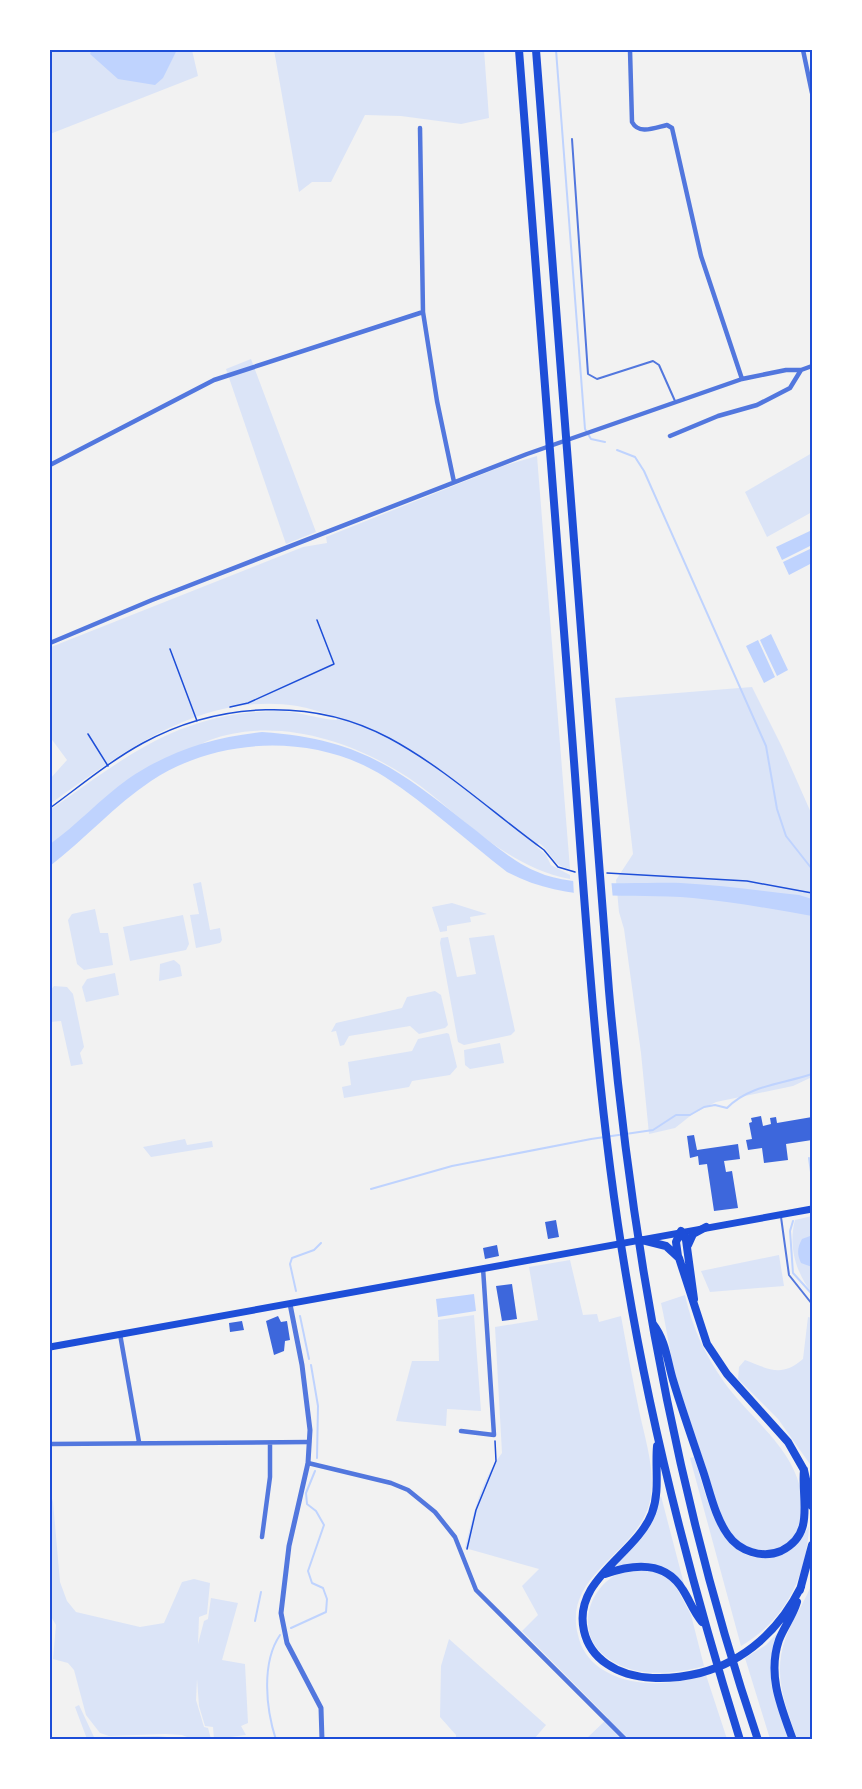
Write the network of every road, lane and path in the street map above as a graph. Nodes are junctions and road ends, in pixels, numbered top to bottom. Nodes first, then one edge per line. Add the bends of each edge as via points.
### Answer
1 (519, 50) edge
2 (536, 50) edge
3 (630, 50) edge
4 (803, 50) edge
5 (813, 93) edge
6 (420, 129) dead end
7 (572, 139) dead end
8 (423, 312) junction
9 (813, 366) edge
10 (801, 370) junction
11 (742, 379) junction
12 (676, 403) junction
13 (669, 436) dead end
14 (50, 465) edge
15 (454, 482) junction
16 (316, 620) dead end
17 (50, 643) edge
18 (170, 649) dead end
19 (230, 707) dead end
20 (197, 721) junction
21 (88, 734) dead end
22 (108, 766) junction
23 (50, 808) edge
24 (581, 872) dead end
25 (602, 873) dead end
26 (813, 893) edge
27 (813, 1209) edge
28 (781, 1215) junction
29 (705, 1227) junction
30 (681, 1231) junction
31 (638, 1239) junction
32 (687, 1246) junction
33 (679, 1258) junction
34 (483, 1269) junction
35 (693, 1303) junction
36 (290, 1304) junction
37 (813, 1304) edge
38 (653, 1326) junction
39 (120, 1334) junction
40 (50, 1347) edge
41 (461, 1431) dead end
42 (494, 1435) junction
43 (658, 1440) junction
44 (139, 1442) junction
45 (309, 1443) junction
46 (50, 1444) edge
47 (270, 1444) junction
48 (308, 1463) junction
49 (804, 1470) junction
50 (813, 1506) edge
51 (262, 1537) dead end
52 (813, 1545) edge
53 (462, 1555) junction
54 (603, 1574) junction
55 (801, 1587) junction
56 (705, 1625) junction
57 (322, 1740) edge
58 (626, 1740) edge
59 (740, 1740) edge
60 (758, 1740) edge
61 (793, 1740) edge

1 - 43 highway via 600,1082 614,1202
2 - 38 highway via 617,1080
3 - 11 street via 632,122 641,130 667,125 672,128 701,256
4 - 5 street
6 - 8 street
7 - 12 lane via 588,374 597,379 653,361 659,365
8 - 14 street via 214,380
8 - 15 street
9 - 10 street
10 - 11 street
10 - 13 street via 790,388 757,405
11 - 12 street
12 - 15 street
15 - 17 street
16 - 19 path via 334,664 248,703
18 - 20 path
20 - 22 path via 142,743
20 - 24 path via 238,712 284,709 373,731 439,770 544,850 558,867
21 - 22 path
22 - 23 path
25 - 26 path via 747,881
27 - 28 main road
28 - 29 main road
28 - 37 lane via 789,1275
29 - 30 main road
29 - 32 highway via 693,1234
30 - 31 main road
30 - 32 highway
30 - 33 highway via 676,1242
31 - 33 highway via 666,1246
31 - 34 main road
32 - 35 highway
33 - 35 highway
34 - 36 main road
34 - 42 street
35 - 49 highway via 712,1353 781,1432
36 - 39 main road
36 - 45 street via 303,1372
38 - 49 highway via 662,1336 716,1512 733,1541 750,1552 764,1554 782,1550 798,1538 806,1517
38 - 60 highway via 691,1507
39 - 40 main road
39 - 44 street
41 - 42 street
42 - 53 path via 496,1461
43 - 54 highway via 657,1491 652,1514 638,1537
43 - 56 highway
44 - 46 street
44 - 47 street
45 - 47 street
45 - 48 street
47 - 51 street
48 - 53 street via 408,1490 435,1512 455,1537
48 - 57 street via 288,1546 281,1613 287,1643 321,1708
49 - 50 highway
52 - 55 highway
53 - 58 street via 476,1590
54 - 55 highway via 585,1603 583,1622 588,1643 609,1666 651,1678 693,1674 740,1656 778,1623
54 - 56 highway via 631,1565 662,1570 681,1586 692,1610
55 - 61 highway via 794,1612 779,1640 774,1668 777,1696
56 - 59 highway

